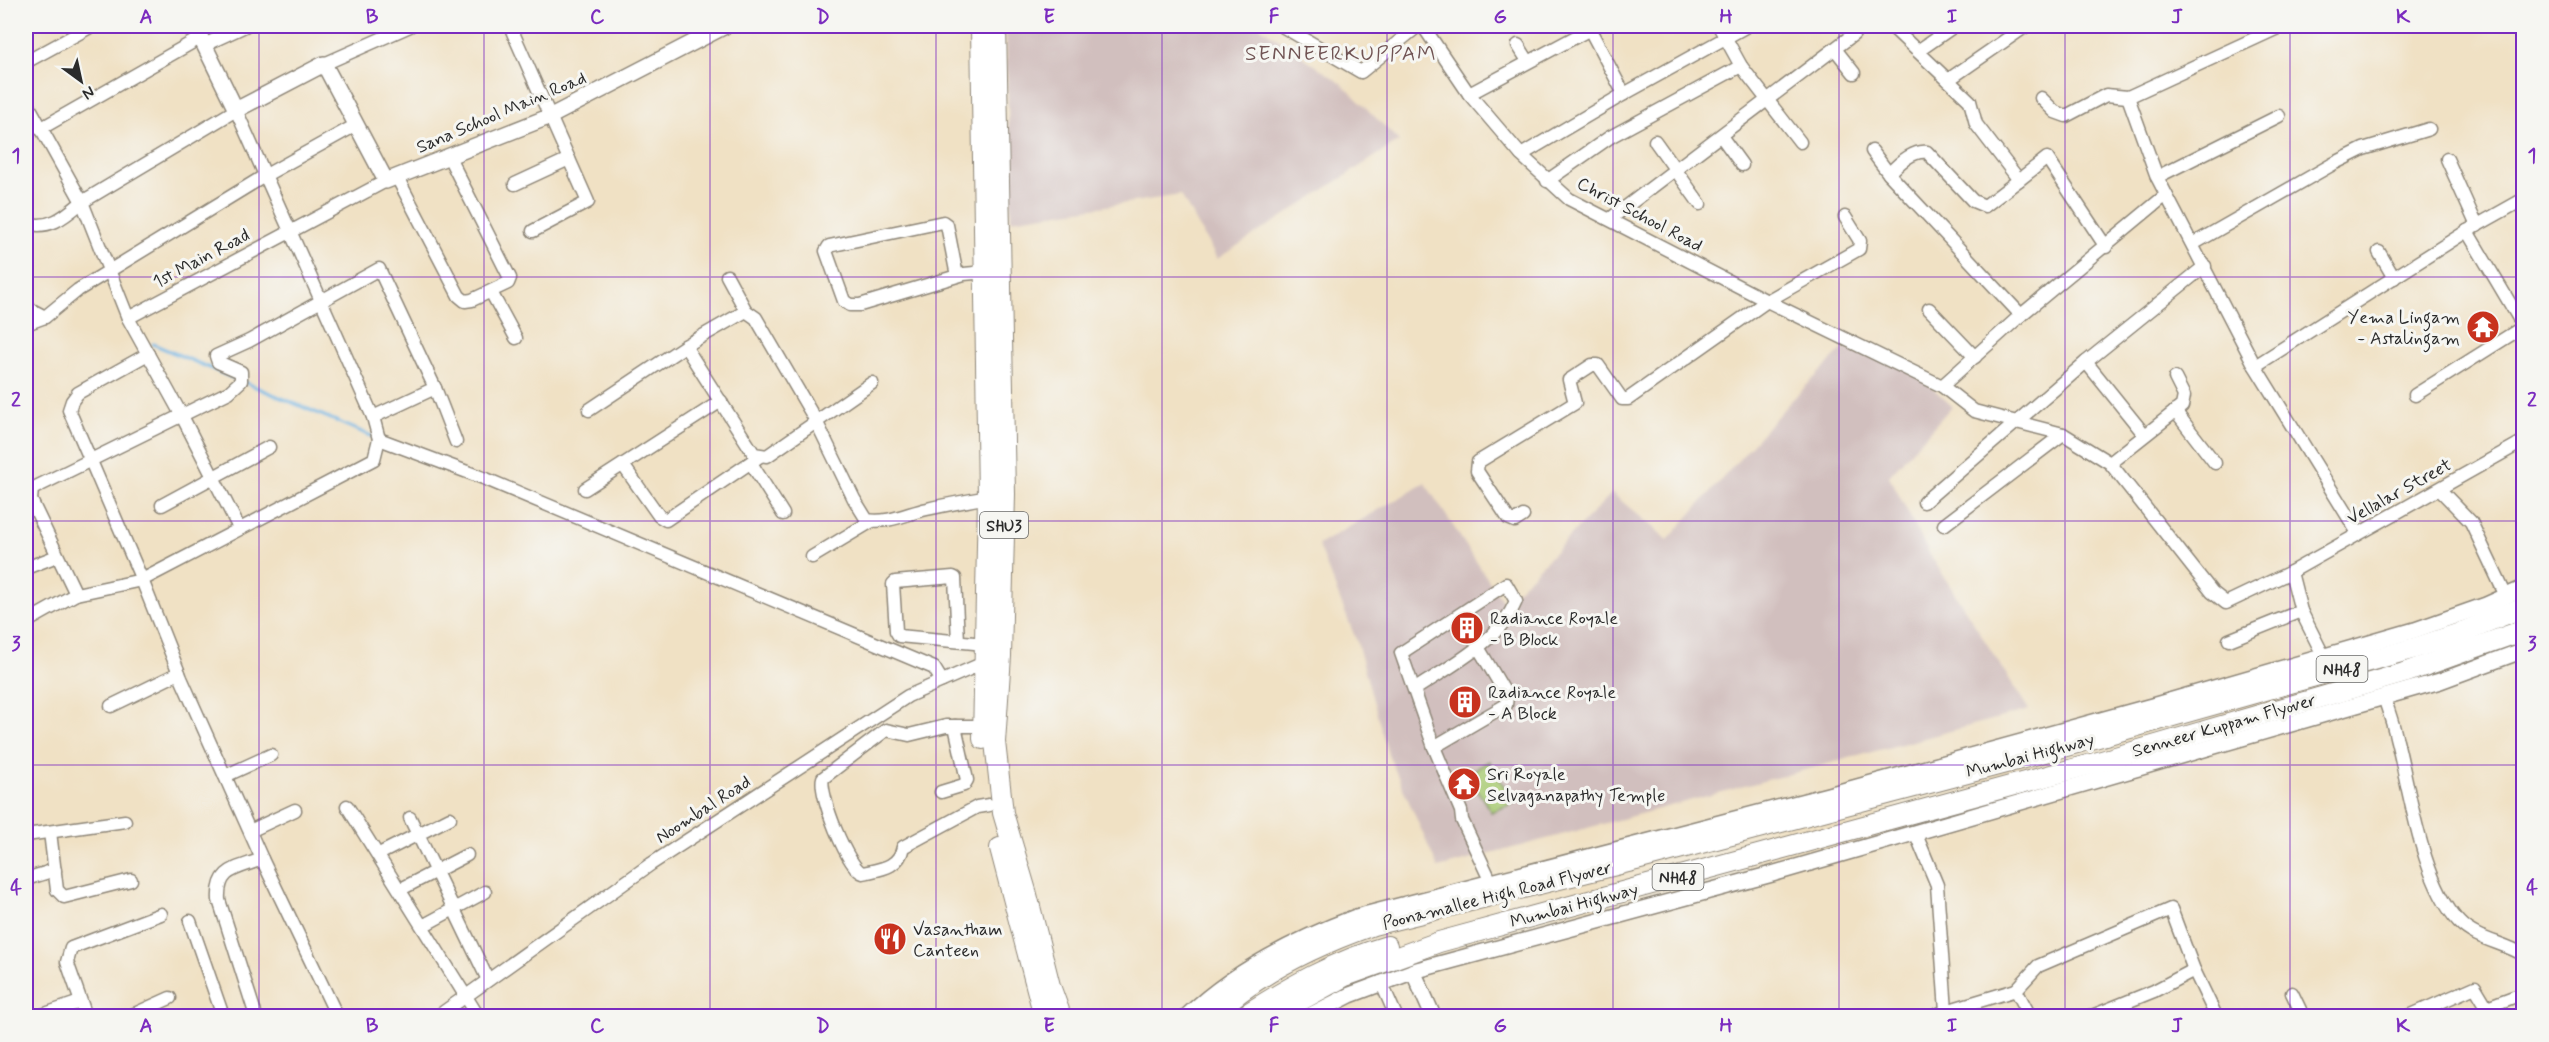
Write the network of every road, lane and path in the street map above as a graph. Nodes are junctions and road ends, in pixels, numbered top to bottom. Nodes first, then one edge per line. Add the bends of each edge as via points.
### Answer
1 (92, 26) edge
2 (245, 26) edge
3 (410, 26) edge
4 (510, 26) edge
5 (725, 26) edge
6 (981, 26) edge
7 (996, 26) edge
8 (1282, 26) edge
9 (1418, 26) edge
10 (1423, 26) edge
11 (1719, 26) edge
12 (1747, 26) edge
13 (1891, 26) edge
14 (1954, 26) edge
15 (2026, 26) edge
16 (2282, 26) edge
17 (1591, 27) edge
18 (1854, 34) dead end
19 (200, 36) edge
20 (1725, 38) junction
21 (1518, 45) dead end
22 (1835, 49) junction
23 (1918, 51) junction
24 (1528, 61) junction
25 (26, 62) edge
26 (324, 64) junction
27 (1742, 66) junction
28 (1854, 73) dead end
29 (1948, 80) junction
30 (1469, 94) junction
31 (1624, 94) junction
32 (2127, 97) junction
33 (2041, 98) dead end
34 (26, 101) edge
35 (1768, 102) junction
36 (236, 110) junction
37 (551, 116) junction
38 (2279, 116) dead end
39 (357, 125) junction
40 (40, 129) junction
41 (2429, 129) dead end
42 (1721, 136) junction
43 (1655, 141) dead end
44 (1800, 142) dead end
45 (1872, 151) dead end
46 (1521, 154) junction
47 (448, 157) junction
48 (569, 159) junction
49 (2447, 159) dead end
50 (1742, 165) dead end
51 (1675, 169) junction
52 (1889, 174) junction
53 (266, 175) junction
54 (2157, 177) junction
55 (392, 179) junction
56 (2019, 180) junction
57 (1547, 181) junction
58 (515, 184) dead end
59 (2166, 195) junction
60 (2523, 200) edge
61 (82, 202) junction
62 (1701, 204) dead end
63 (1845, 217) dead end
64 (1610, 219) junction
65 (26, 223) edge
66 (2472, 228) junction
67 (291, 231) junction
68 (533, 231) dead end
69 (2193, 244) junction
70 (2106, 247) junction
71 (2379, 252) dead end
72 (2205, 266) junction
73 (108, 272) junction
74 (985, 272) junction
75 (727, 276) dead end
76 (957, 276) junction
77 (2394, 278) junction
78 (491, 292) junction
79 (322, 301) junction
80 (1767, 301) junction
81 (26, 307) edge
82 (1929, 309) dead end
83 (746, 310) junction
84 (2021, 315) junction
85 (45, 317) junction
86 (128, 318) junction
87 (26, 324) edge
88 (2523, 327) edge
89 (516, 338) dead end
90 (685, 346) junction
91 (148, 354) junction
92 (1975, 357) junction
93 (2086, 362) junction
94 (2256, 366) junction
95 (2175, 378) dead end
96 (872, 382) dead end
97 (1942, 386) junction
98 (435, 388) junction
99 (2415, 395) dead end
100 (721, 401) junction
101 (589, 410) dead end
102 (2175, 411) junction
103 (182, 416) junction
104 (373, 417) junction
105 (816, 421) junction
106 (2018, 423) junction
107 (2063, 434) junction
108 (2144, 434) junction
109 (379, 439) junction
110 (2523, 441) edge
111 (456, 442) dead end
112 (269, 447) dead end
113 (90, 460) junction
114 (755, 460) junction
115 (2110, 463) junction
116 (2215, 463) dead end
117 (623, 465) junction
118 (212, 477) junction
119 (585, 489) dead end
120 (2440, 490) junction
121 (988, 497) junction
122 (28, 501) edge
123 (1924, 502) dead end
124 (162, 504) dead end
125 (783, 514) dead end
126 (1523, 516) dead end
127 (872, 521) junction
128 (1944, 525) dead end
129 (239, 528) junction
130 (2358, 533) junction
131 (57, 556) junction
132 (812, 557) dead end
133 (26, 568) edge
134 (2291, 572) junction
135 (142, 580) junction
136 (2523, 588) edge
137 (76, 594) junction
138 (2506, 596) junction
139 (2523, 607) edge
140 (2301, 611) junction
141 (26, 622) edge
142 (2523, 630) edge
143 (2229, 640) dead end
144 (958, 641) junction
145 (1478, 647) junction
146 (2523, 650) edge
147 (990, 654) junction
148 (2324, 657) junction
149 (179, 672) junction
150 (942, 681) junction
151 (1414, 690) junction
152 (2384, 697) junction
153 (111, 706) dead end
154 (955, 726) junction
155 (983, 726) junction
156 (2120, 731) joint
157 (1434, 747) junction
158 (272, 755) dead end
159 (2097, 770) junction
160 (225, 776) junction
161 (941, 792) dead end
162 (989, 805) junction
163 (347, 806) dead end
164 (1799, 809) junction
165 (295, 810) dead end
166 (410, 818) dead end
167 (450, 818) dead end
168 (125, 821) dead end
169 (250, 831) junction
170 (50, 832) junction
171 (1915, 832) junction
172 (418, 834) junction
173 (26, 836) edge
174 (382, 852) dead end
175 (467, 855) dead end
176 (262, 859) junction
177 (55, 870) junction
178 (435, 871) junction
179 (26, 879) edge
180 (131, 880) dead end
181 (1493, 881) junction
182 (405, 887) dead end
183 (485, 892) dead end
184 (454, 909) junction
185 (161, 914) dead end
186 (1530, 917) junction
187 (190, 921) dead end
188 (428, 923) dead end
189 (2523, 955) edge
190 (2194, 970) junction
191 (1413, 971) junction
192 (488, 980) junction
193 (1381, 982) junction
194 (1034, 984) junction
195 (2016, 990) junction
196 (2292, 993) dead end
197 (2523, 993) edge
198 (465, 996) junction
199 (170, 998) dead end
200 (80, 1002) junction
201 (26, 1011) edge
202 (1940, 1014) edge
203 (1056, 1016) edge
204 (2410, 1016) edge
205 (27, 1017) edge
206 (39, 1017) edge
207 (86, 1017) edge
208 (130, 1017) edge
209 (223, 1017) edge
210 (256, 1017) edge
211 (337, 1017) edge
212 (438, 1017) edge
213 (478, 1017) edge
214 (1038, 1017) edge
215 (1186, 1017) edge
216 (1212, 1017) edge
217 (1244, 1017) edge
218 (1272, 1017) edge
219 (1308, 1017) edge
220 (1396, 1017) edge
221 (1433, 1017) edge
222 (2030, 1017) edge
223 (2092, 1017) edge
224 (2216, 1017) edge
225 (2303, 1017) edge

1 - 25 street
2 - 19 street
3 - 26 street
4 - 37 street
5 - 37 street, Sana School Main Road
6 - 74 main road, SHU3
7 - 147 main road, SHU3 via 1005,494
8 - 9 street via 1361,72
10 - 30 street, Christ School Road
11 - 20 street
12 - 20 street
13 - 23 street
14 - 23 street
15 - 29 street
16 - 32 street
17 - 24 street
17 - 31 street
18 - 22 street
19 - 36 street
19 - 40 street
20 - 27 street
20 - 31 street
21 - 24 street
22 - 28 street
22 - 35 street
23 - 29 street
24 - 30 street
26 - 36 street
26 - 39 street
27 - 35 street
27 - 57 street via 1610,137
29 - 56 street via 1970,101 1976,124
30 - 46 street, Christ School Road
31 - 46 street
32 - 33 street via 2106,95 2066,116 2055,112
32 - 54 street
34 - 40 street
35 - 42 street
35 - 44 street
36 - 53 street
36 - 61 street
37 - 47 street, Sana School Main Road
37 - 48 street
38 - 54 street
39 - 53 street
39 - 55 street
40 - 61 street
41 - 69 street via 2363,149
42 - 50 street
42 - 51 street
43 - 51 street
45 - 52 street
46 - 57 street, Christ School Road
47 - 55 street, Sana School Main Road
47 - 78 street via 509,272 508,283
48 - 58 street
48 - 68 street via 588,202
49 - 66 street
51 - 62 street
51 - 64 street
52 - 56 street via 1917,152 1927,152 1973,201 1985,206
52 - 84 street
53 - 67 street
53 - 73 street
54 - 59 street
55 - 67 street, Sana School Main Road
55 - 78 street via 459,296 465,301
56 - 70 street via 2047,158
57 - 64 street, Christ School Road via 1569,199
59 - 69 street
59 - 70 street
60 - 66 street
61 - 65 street via 44,226
61 - 73 street
63 - 80 street via 1860,241 1859,249
64 - 80 street, Christ School Road
66 - 77 street
66 - 88 street
67 - 79 street
67 - 86 street, 1st Main Road
69 - 72 street
70 - 84 street
71 - 77 street
72 - 93 street
72 - 94 street
73 - 85 street
73 - 86 street
74 - 76 street
74 - 121 main road, SHU3
75 - 83 street
76 - 76 street via 850,305 844,301 826,251 830,246 943,222 947,225
77 - 94 street
78 - 89 street
79 - 98 street via 379,269
79 - 103 street via 216,356 218,362 241,372 241,381 229,392
79 - 104 street
80 - 97 street, Christ School Road
80 - 126 street via 1629,399 1622,399 1598,365 1569,380 1575,403 1478,462 1476,471 1508,518 1515,521
81 - 85 street
82 - 92 street
83 - 90 street
83 - 105 street via 756,318
84 - 92 street
85 - 87 street
86 - 91 street
88 - 99 street
90 - 100 street
90 - 101 street
91 - 103 street
91 - 113 street via 78,393 72,401 69,410
92 - 97 street
93 - 106 street
93 - 108 street
94 - 130 street
95 - 102 street via 2184,400
96 - 105 street
97 - 106 street, Christ School Road via 1974,411
98 - 104 street
98 - 111 street
100 - 114 street
100 - 117 street
102 - 108 street
102 - 116 street
103 - 113 street
103 - 118 street
104 - 109 street
105 - 114 street via 767,456
105 - 127 street via 854,499 867,520
106 - 107 street, Christ School Road
106 - 123 street
107 - 115 street, Christ School Road
107 - 128 street
108 - 115 street
109 - 129 street via 374,459
109 - 150 street via 496,483 934,668
110 - 120 street, Vellalar Street
112 - 118 street
113 - 122 street via 32,489
113 - 135 street
114 - 117 street via 666,520 659,516
114 - 125 street
115 - 134 street, Vellalar Street via 2212,592 2226,603
117 - 119 street
118 - 124 street
118 - 129 street
120 - 130 street, Vellalar Street
120 - 138 street via 2471,522
121 - 127 street
121 - 147 main road, SHU3
122 - 131 street
127 - 132 street
129 - 135 street
130 - 134 street, Vellalar Street
131 - 133 street
131 - 137 street
134 - 140 street
135 - 137 street
135 - 149 street
136 - 138 street
137 - 141 street
138 - 148 street via 2446,620
139 - 156 main road, Senneer Kuppam Flyover / NH48 via 2415,648
140 - 143 street
140 - 148 street
142 - 159 main road, Senneer Kuppam Flyover / NH48 via 2404,673 2115,757
144 - 144 street via 899,636 893,584 953,577
144 - 147 street
145 - 151 street
145 - 151 street via 1509,618 1516,601 1506,584 1401,653
145 - 157 street via 1508,696 1506,705
146 - 152 street
147 - 150 street, Noombal Road
147 - 155 main road, SHU3
147 - 203 main road, SHU3 via 1003,813
148 - 164 street
149 - 153 street
149 - 160 street
150 - 192 street, Noombal Road via 908,696 651,864
151 - 157 street
152 - 159 street
152 - 189 street via 2418,830 2446,905 2473,933
154 - 155 street
154 - 161 street via 966,780 964,785
154 - 162 street via 909,735 892,730 881,733 823,778 822,792 831,816 854,867 863,873 889,866 899,859 903,848 967,812
155 - 162 main road, SHU3
156 - 164 main road, Mumbai Highway / NH48
157 - 181 street via 1462,820
158 - 160 street
159 - 171 street
159 - 186 main road, Mumbai Highway / NH48
160 - 169 street
162 - 194 main road, SHU3
163 - 198 street
164 - 181 street
164 - 216 main road, Poonamallee High Road Flyover / NH48 via 1640,860 1373,925 1284,964
165 - 169 street
166 - 172 street
167 - 172 street
168 - 170 street
169 - 176 street
170 - 173 street
170 - 177 street
171 - 191 street
171 - 202 street via 1938,885
172 - 174 street
172 - 178 street
175 - 178 street
176 - 210 street via 225,873 218,889
176 - 211 street
177 - 179 street
177 - 180 street via 57,890 64,897
178 - 182 street
178 - 184 street
181 - 215 street via 1332,926 1258,963
183 - 184 street
184 - 188 street
184 - 192 street
185 - 200 street via 71,948 67,962
186 - 217 main road via 1448,931 1369,951 1296,984
186 - 218 main road, Mumbai Highway / NH48 via 1374,964 1314,991
187 - 209 street
190 - 195 street via 2170,909 2038,966
190 - 223 street
190 - 224 street
191 - 193 street
191 - 221 street
192 - 198 street, Noombal Road
193 - 219 street
193 - 220 street
194 - 203 main road, SHU3
194 - 214 street
195 - 202 street
195 - 222 street
196 - 225 street
197 - 204 street via 2487,1007 2475,987
198 - 212 street, Noombal Road
198 - 213 street
199 - 208 street
200 - 206 street
200 - 207 street
201 - 205 street

